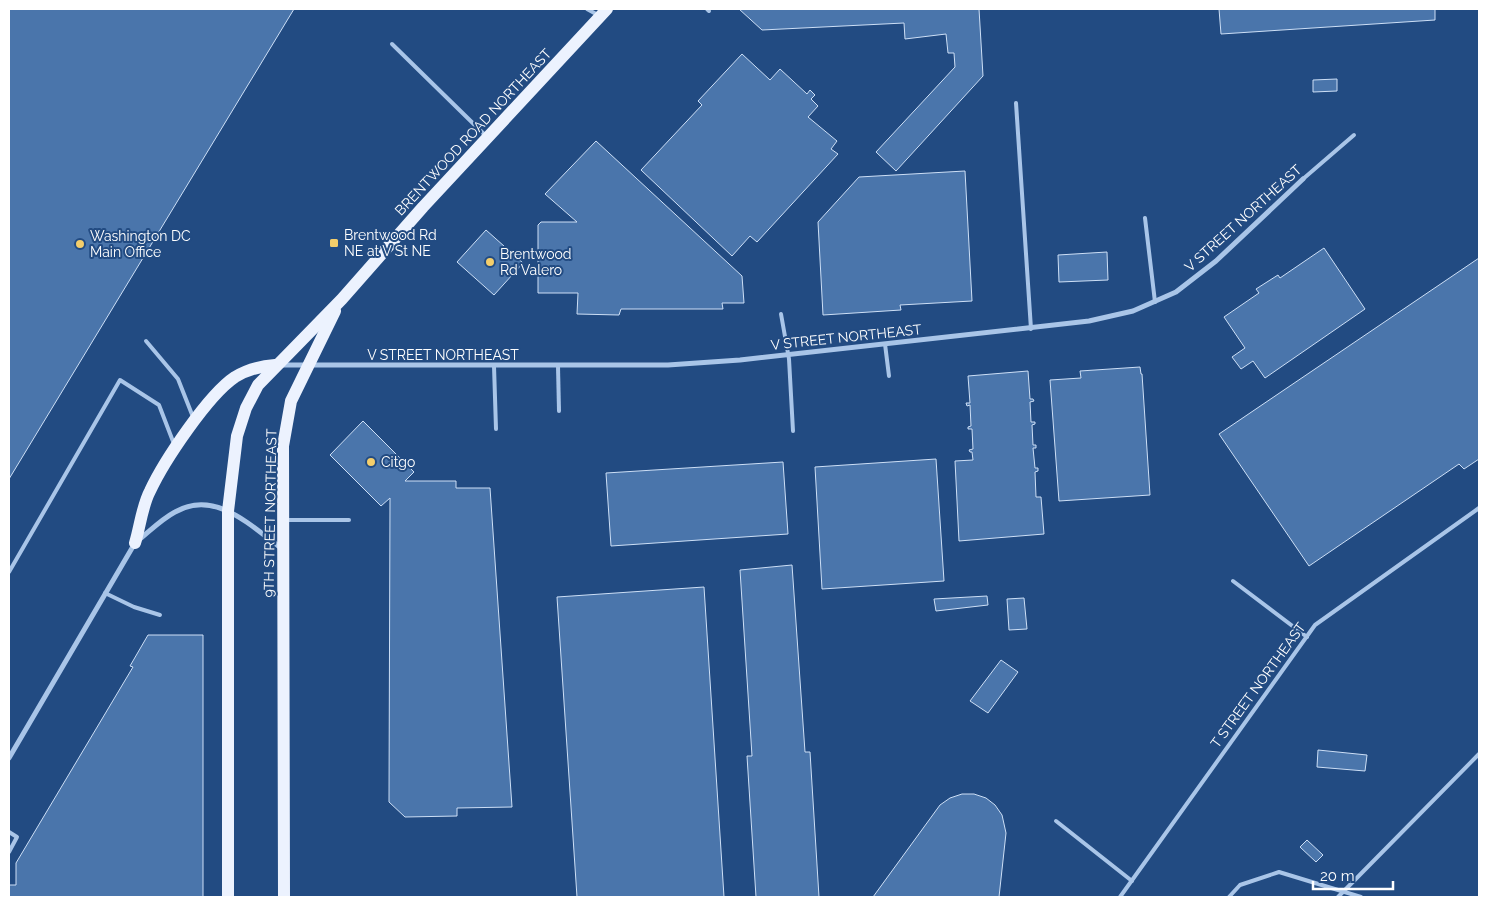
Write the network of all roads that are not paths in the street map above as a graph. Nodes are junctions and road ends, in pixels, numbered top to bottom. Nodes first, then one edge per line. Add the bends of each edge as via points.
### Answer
1 (587, 9) edge
2 (603, 13) edge
3 (392, 44) dead end
4 (1016, 102) dead end
5 (1354, 135) dead end
6 (488, 138) junction
7 (1303, 179) joint
8 (1145, 218) dead end
9 (342, 299) junction
10 (1156, 302) junction
11 (781, 314) dead end
12 (1031, 329) junction
13 (146, 341) dead end
14 (885, 344) junction
15 (788, 354) junction
16 (275, 365) junction
17 (307, 365) junction
18 (494, 366) junction
19 (558, 366) junction
20 (890, 376) dead end
21 (559, 411) dead end
22 (195, 422) junction
23 (496, 429) dead end
24 (793, 431) dead end
25 (176, 448) junction
26 (1479, 508) edge
27 (228, 511) junction
28 (284, 520) junction
29 (349, 520) dead end
30 (136, 543) junction
31 (284, 550) junction
32 (9, 572) edge
33 (1233, 581) dead end
34 (105, 593) junction
35 (160, 614) dead end
36 (1307, 637) junction
37 (1479, 754) edge
38 (9, 758) edge
39 (1056, 821) dead end
40 (9, 832) edge
41 (9, 852) edge
42 (1132, 881) junction
43 (1343, 892) junction
44 (228, 897) edge
45 (284, 897) edge
46 (1120, 897) edge
47 (1229, 897) edge
48 (1338, 897) edge
49 (1362, 897) edge

1 - 2 lane
2 - 6 main road, BRENTWOOD ROAD NORTHEAST
3 - 6 lane
4 - 12 lane
5 - 7 lane, V STREET NORTHEAST
6 - 9 main road, BRENTWOOD ROAD NORTHEAST
7 - 10 street, V STREET NORTHEAST via 1196,278
8 - 10 lane
9 - 16 main road
9 - 17 main road, 9TH STREET NORTHEAST
10 - 12 street, V STREET NORTHEAST via 1113,316
11 - 15 lane
12 - 14 street, V STREET NORTHEAST
13 - 22 lane via 178,379
14 - 15 street, V STREET NORTHEAST
14 - 20 lane
15 - 19 street, V STREET NORTHEAST via 668,365
15 - 24 lane
16 - 17 street, V STREET NORTHEAST
16 - 22 main road via 248,370 230,381
16 - 27 main road via 255,390 241,420 233,457
17 - 18 street, V STREET NORTHEAST
17 - 28 main road, 9TH STREET NORTHEAST via 287,414 283,446
18 - 19 street, V STREET NORTHEAST
18 - 23 lane
19 - 21 lane
22 - 25 main road
25 - 30 main road via 149,492
25 - 32 lane via 159,405 120,380
26 - 36 lane, T STREET NORTHEAST via 1315,625
27 - 30 street via 210,506 188,507 167,517
27 - 31 street
27 - 44 main road
28 - 29 lane
28 - 31 main road, 9TH STREET NORTHEAST
30 - 34 street
31 - 45 main road, 9TH STREET NORTHEAST
33 - 36 lane
34 - 35 lane via 134,607
34 - 38 street
36 - 42 lane, T STREET NORTHEAST
37 - 43 lane
39 - 42 lane
40 - 41 lane via 17,837
42 - 46 lane, T STREET NORTHEAST
43 - 47 lane via 1279,872 1240,885
43 - 48 lane
43 - 49 lane

